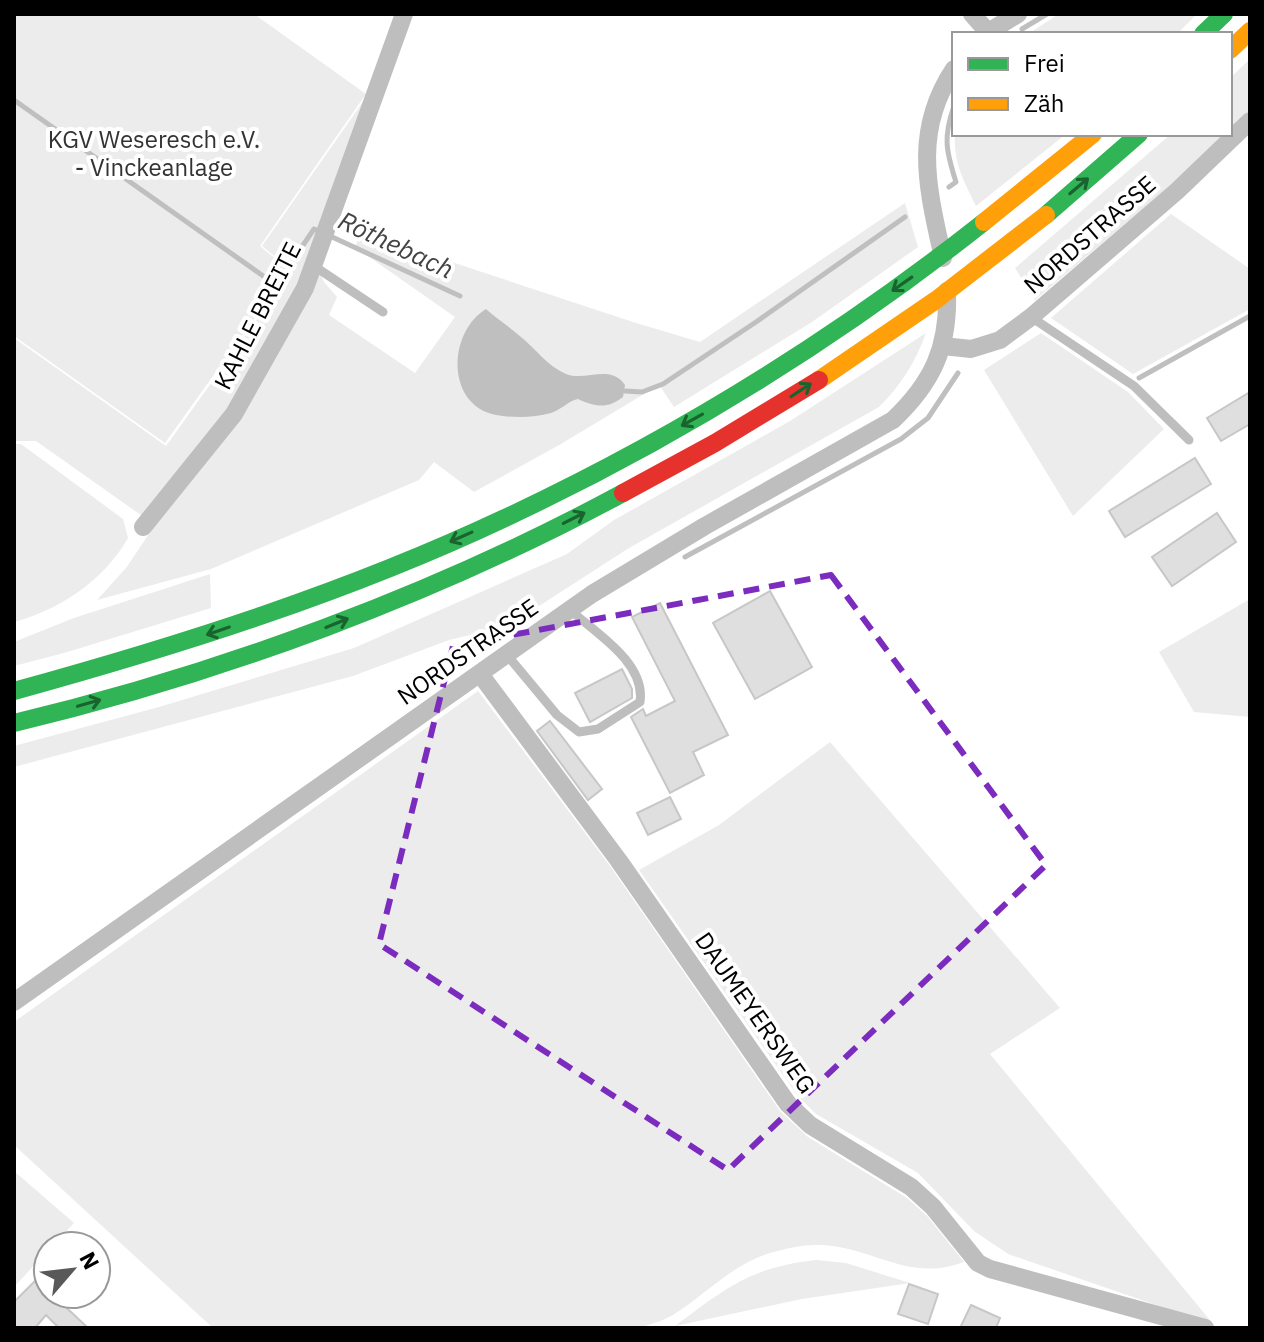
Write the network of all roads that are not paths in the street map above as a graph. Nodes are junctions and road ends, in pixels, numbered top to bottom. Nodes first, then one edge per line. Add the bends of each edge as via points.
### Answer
1 (404, 14) edge
2 (972, 14) edge
3 (1018, 14) edge
4 (1224, 14) edge
5 (1250, 31) edge
6 (986, 32) edge
7 (1205, 32) edge
8 (1232, 48) edge
9 (952, 72) edge
10 (1250, 121) edge
11 (1091, 136) edge
12 (1137, 136) edge
13 (314, 266) junction
14 (383, 312) dead end
15 (1031, 317) junction
16 (943, 346) junction
17 (1189, 440) dead end
18 (143, 527) dead end
19 (570, 610) junction
20 (507, 655) junction
21 (480, 674) junction
22 (14, 691) edge
23 (14, 723) edge
24 (14, 1002) edge
25 (1205, 1328) edge

1 - 13 street, KAHLE BREITE
2 - 6 street
3 - 6 street
4 - 7 highway
5 - 8 highway
9 - 16 street, NORDSTRASSE via 930,122 926,160 946,270
10 - 15 street, NORDSTRASSE
11 -> 22 highway via 1009,204 853,319 635,453 534,504 309,601
23 -> 12 highway via 183,676 322,629 444,579 651,478 865,349 1019,237
13 - 14 lane
13 - 18 street, KAHLE BREITE via 234,414
15 - 16 street, NORDSTRASSE via 1000,340 971,349
15 - 17 lane via 1134,386
16 - 19 street, NORDSTRASSE via 915,399 893,420
19 - 20 street, NORDSTRASSE
19 - 20 lane via 630,666 642,688 640,702 598,729 579,732 557,715
20 - 21 street, NORDSTRASSE
21 - 24 street, NORDSTRASSE
21 - 25 street, DAUMEYERSWEG via 619,861 788,1104 810,1125 911,1187 978,1263

